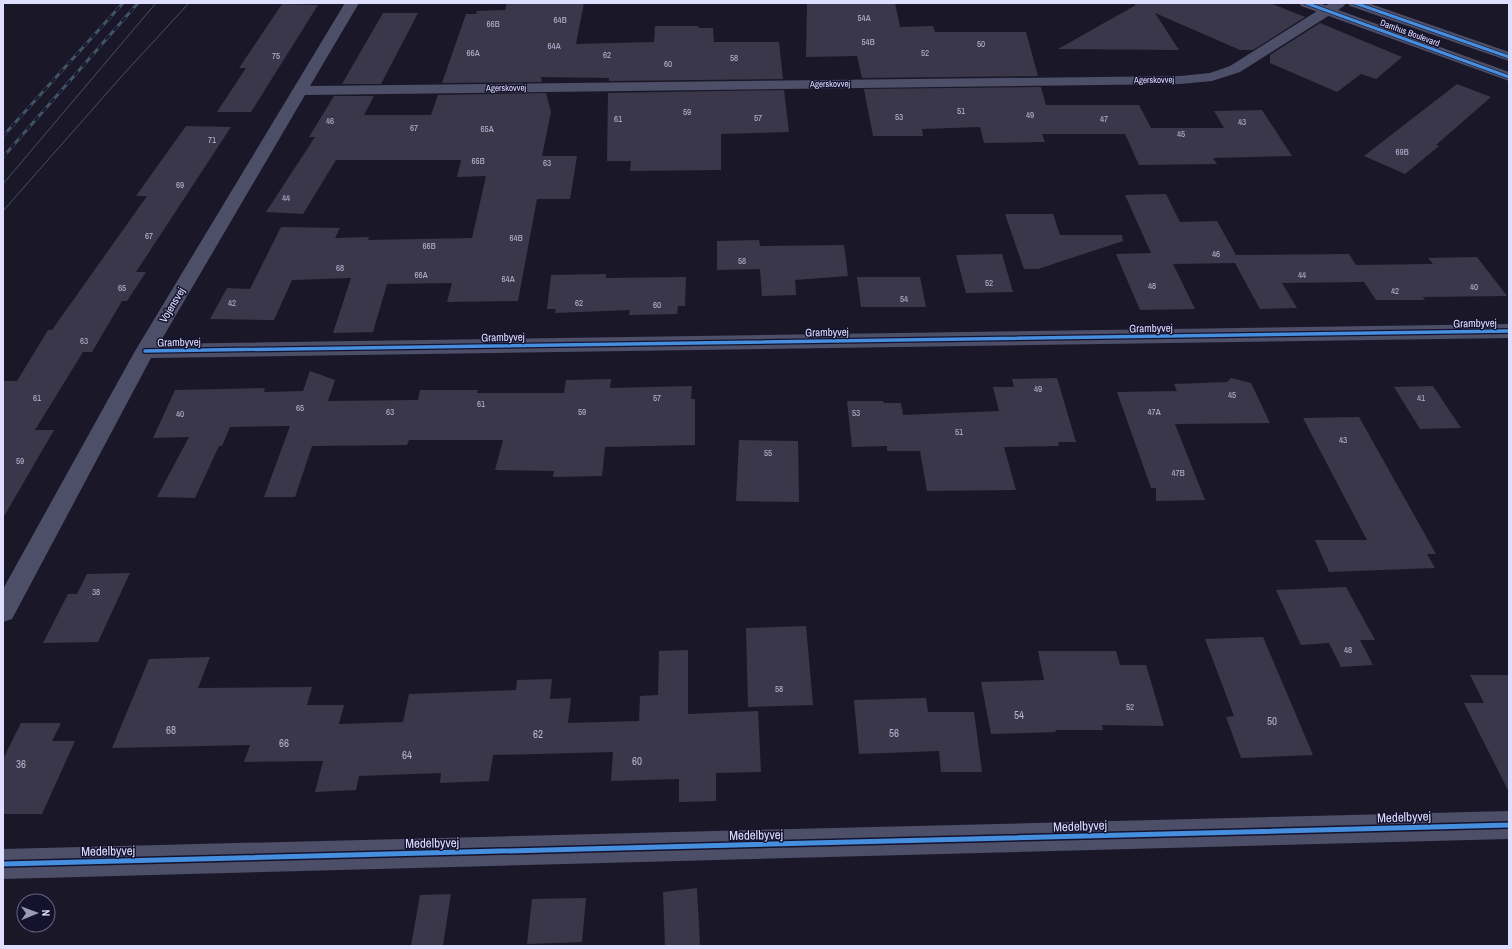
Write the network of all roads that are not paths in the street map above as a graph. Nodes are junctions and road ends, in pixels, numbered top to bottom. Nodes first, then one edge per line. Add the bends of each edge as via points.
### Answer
1 (352, 3) edge
2 (1306, 3) edge
3 (1339, 3) edge
4 (1356, 3) edge
5 (1326, 10) junction
6 (1509, 58) edge
7 (1509, 77) edge
8 (300, 90) junction
9 (1509, 331) edge
10 (145, 352) junction
11 (3, 612) edge
12 (1509, 825) edge
13 (3, 864) edge

1 - 8 street, Vojensvej
2 - 5 street, Damhus Boulevard
3 - 5 street, Agerskovvej
4 - 6 street, Damhus Boulevard
5 - 7 street, Damhus Boulevard
5 - 8 street, Agerskovvej via 1235,69 1212,77 1180,80
8 - 10 street, Vojensvej
9 - 10 street, Grambyvej
10 - 11 street, Vojensvej
12 - 13 street, Medelbyvej

